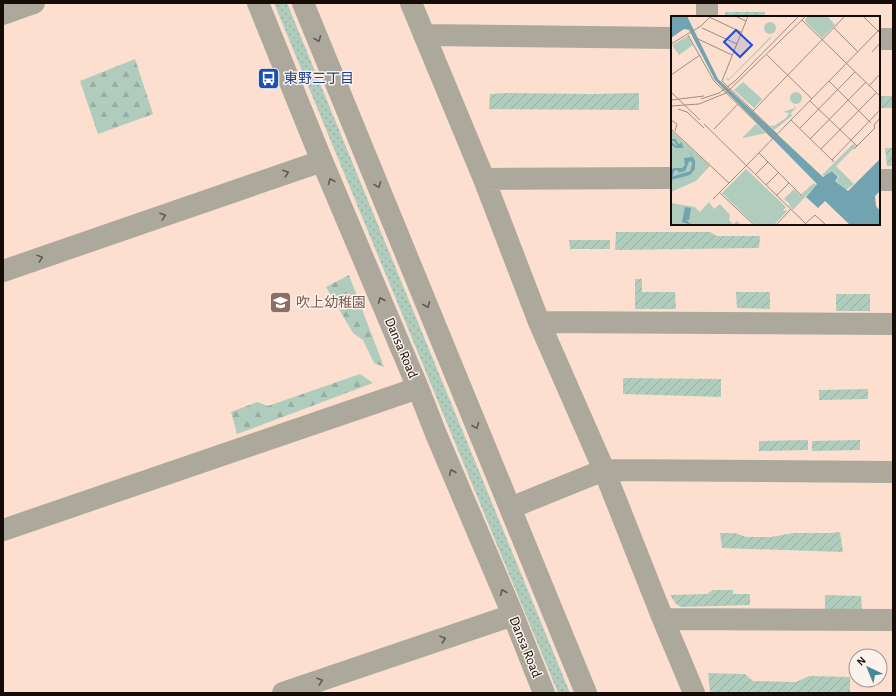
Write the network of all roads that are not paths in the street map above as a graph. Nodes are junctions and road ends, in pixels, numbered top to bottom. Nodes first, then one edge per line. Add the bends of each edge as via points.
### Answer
1 (34, 3) edge
2 (258, 3) edge
3 (303, 3) edge
4 (411, 3) edge
5 (707, 3) edge
6 (3, 14) edge
7 (707, 16) edge
8 (424, 35) junction
9 (671, 38) edge
10 (880, 39) edge
11 (893, 39) edge
12 (322, 161) junction
13 (671, 178) edge
14 (484, 179) junction
15 (880, 180) edge
16 (893, 180) edge
17 (3, 271) edge
18 (539, 322) junction
19 (893, 324) edge
20 (418, 388) junction
21 (604, 470) junction
22 (893, 472) edge
23 (510, 508) junction
24 (3, 530) edge
25 (513, 615) junction
26 (663, 619) junction
27 (893, 620) edge
28 (283, 693) edge
29 (544, 693) edge
30 (586, 693) edge
31 (694, 693) edge

1 - 6 street
2 - 12 street, Dansa Road
3 -> 23 street
4 - 8 street
5 - 7 street
8 - 9 street
8 - 14 street
10 - 11 street
17 -> 12 street
20 -> 12 street, Dansa Road
13 - 14 street
14 - 18 street
15 - 16 street
18 - 19 street
18 - 21 street
20 - 24 street
25 -> 20 street, Dansa Road
21 - 22 street
21 - 23 street
21 - 26 street
23 - 30 street
28 -> 25 street
25 - 29 street, Dansa Road
26 - 27 street
26 - 31 street

